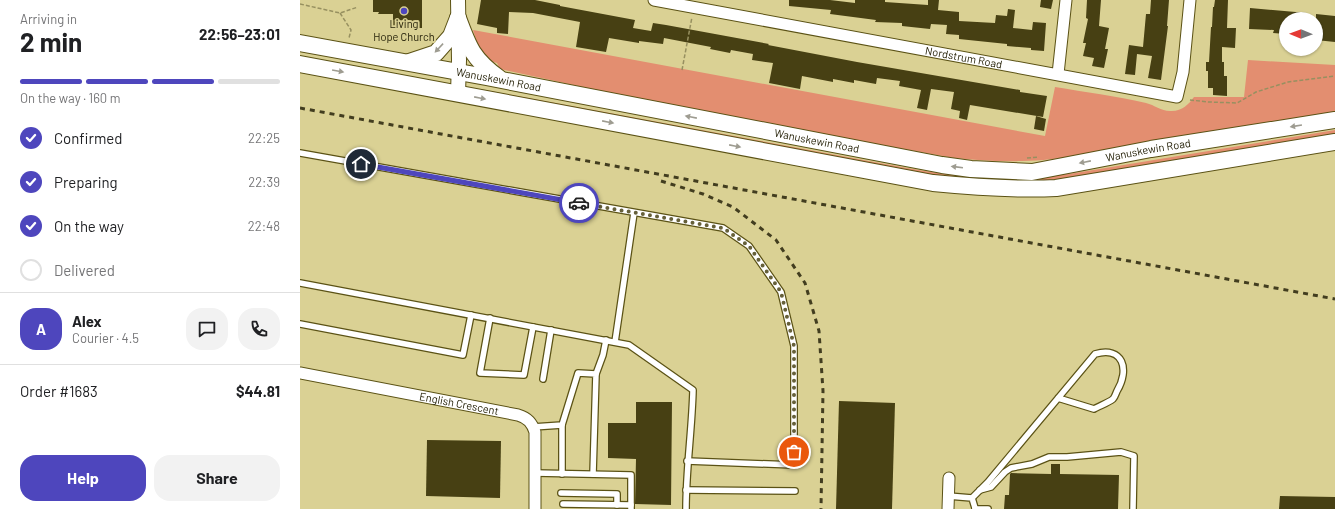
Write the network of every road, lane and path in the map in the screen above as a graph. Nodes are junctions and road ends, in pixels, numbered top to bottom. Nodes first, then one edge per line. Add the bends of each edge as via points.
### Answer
1 (458, 0) edge
2 (654, 0) edge
3 (1066, 0) edge
4 (1190, 0) edge
5 (300, 4) edge
6 (705, 5) edge
7 (358, 7) dead end
8 (692, 7) junction
9 (340, 13) junction
10 (458, 18) junction
11 (300, 43) edge
12 (348, 45) dead end
13 (407, 63) junction
14 (300, 64) edge
15 (682, 70) dead end
16 (458, 72) junction
17 (1058, 74) junction
18 (1335, 76) edge
19 (502, 80) junction
20 (458, 94) junction
21 (1190, 100) dead end
22 (1335, 120) edge
23 (1335, 142) edge
24 (300, 153) edge
25 (1041, 157) dead end
26 (1025, 158) dead end
27 (634, 213) junction
28 (300, 283) edge
29 (471, 315) junction
30 (490, 318) junction
31 (300, 324) edge
32 (533, 327) junction
33 (551, 330) junction
34 (606, 340) junction
35 (615, 342) junction
36 (300, 373) edge
37 (596, 374) junction
38 (543, 379) dead end
39 (1058, 398) junction
40 (562, 425) junction
41 (533, 427) junction
42 (687, 461) junction
43 (535, 473) junction
44 (562, 474) junction
45 (593, 474) junction
46 (949, 478) dead end
47 (686, 490) junction
48 (980, 490) junction
49 (795, 492) dead end
50 (562, 493) dead end
51 (948, 496) junction
52 (972, 498) junction
53 (562, 504) dead end
54 (617, 505) junction
55 (631, 507) edge
56 (535, 509) edge
57 (686, 509) edge
58 (948, 509) edge
59 (975, 509) edge
60 (988, 509) edge
61 (1133, 509) edge

1 - 10 street
2 - 8 street, Nordstrum Road
3 - 17 street
4 - 17 street, Nordstrum Road via 1183,72 1177,97
5 - 9 path
6 - 8 street, Nordstrum Road
6 - 17 street, Nordstrum Road
7 - 9 path
8 - 15 path
9 - 12 path via 351,30
10 -> 13 main road via 450,36 436,53
10 - 16 street
10 - 19 main road via 474,54 486,68
11 - 13 main road, Wanuskewin Road
13 - 16 main road, Wanuskewin Road
14 -> 20 main road, Wanuskewin Road
16 - 19 main road, Wanuskewin Road
16 - 20 street
18 - 21 path via 1288,82 1256,92 1237,103
22 -> 19 main road, Wanuskewin Road via 1151,149 1032,172 942,165
20 -> 23 main road, Wanuskewin Road via 925,182 980,188 1056,188
24 - 27 lane
25 - 26 path
27 - 35 lane
27 - 42 lane via 723,228 749,246 781,292 794,346 794,465
28 - 29 lane
29 - 30 lane
29 - 31 lane via 463,355
30 - 32 lane
30 - 32 lane via 480,373 524,375
32 - 33 lane
33 - 34 lane
33 - 38 lane
34 - 35 lane
34 - 37 lane via 604,355
35 - 42 lane via 629,345 693,390
36 - 41 street, English Crescent via 518,414 526,418
37 - 40 lane via 578,373
37 - 45 lane
39 - 39 lane via 1095,354 1111,352 1121,361 1124,368 1122,382 1113,399 1094,409
39 - 48 lane
40 - 41 lane
40 - 44 lane
41 - 43 street via 536,441
42 - 47 lane
43 - 44 lane
43 - 56 street
44 - 45 lane
45 - 55 lane via 631,475
46 - 51 street
47 - 49 lane
47 - 57 lane
48 - 52 lane
48 - 61 lane via 991,487 1011,468 1049,457 1121,452 1134,456
50 - 54 lane via 617,494
51 - 52 lane
51 - 58 street
52 - 59 lane
53 - 54 lane
54 - 55 lane
59 - 60 lane

